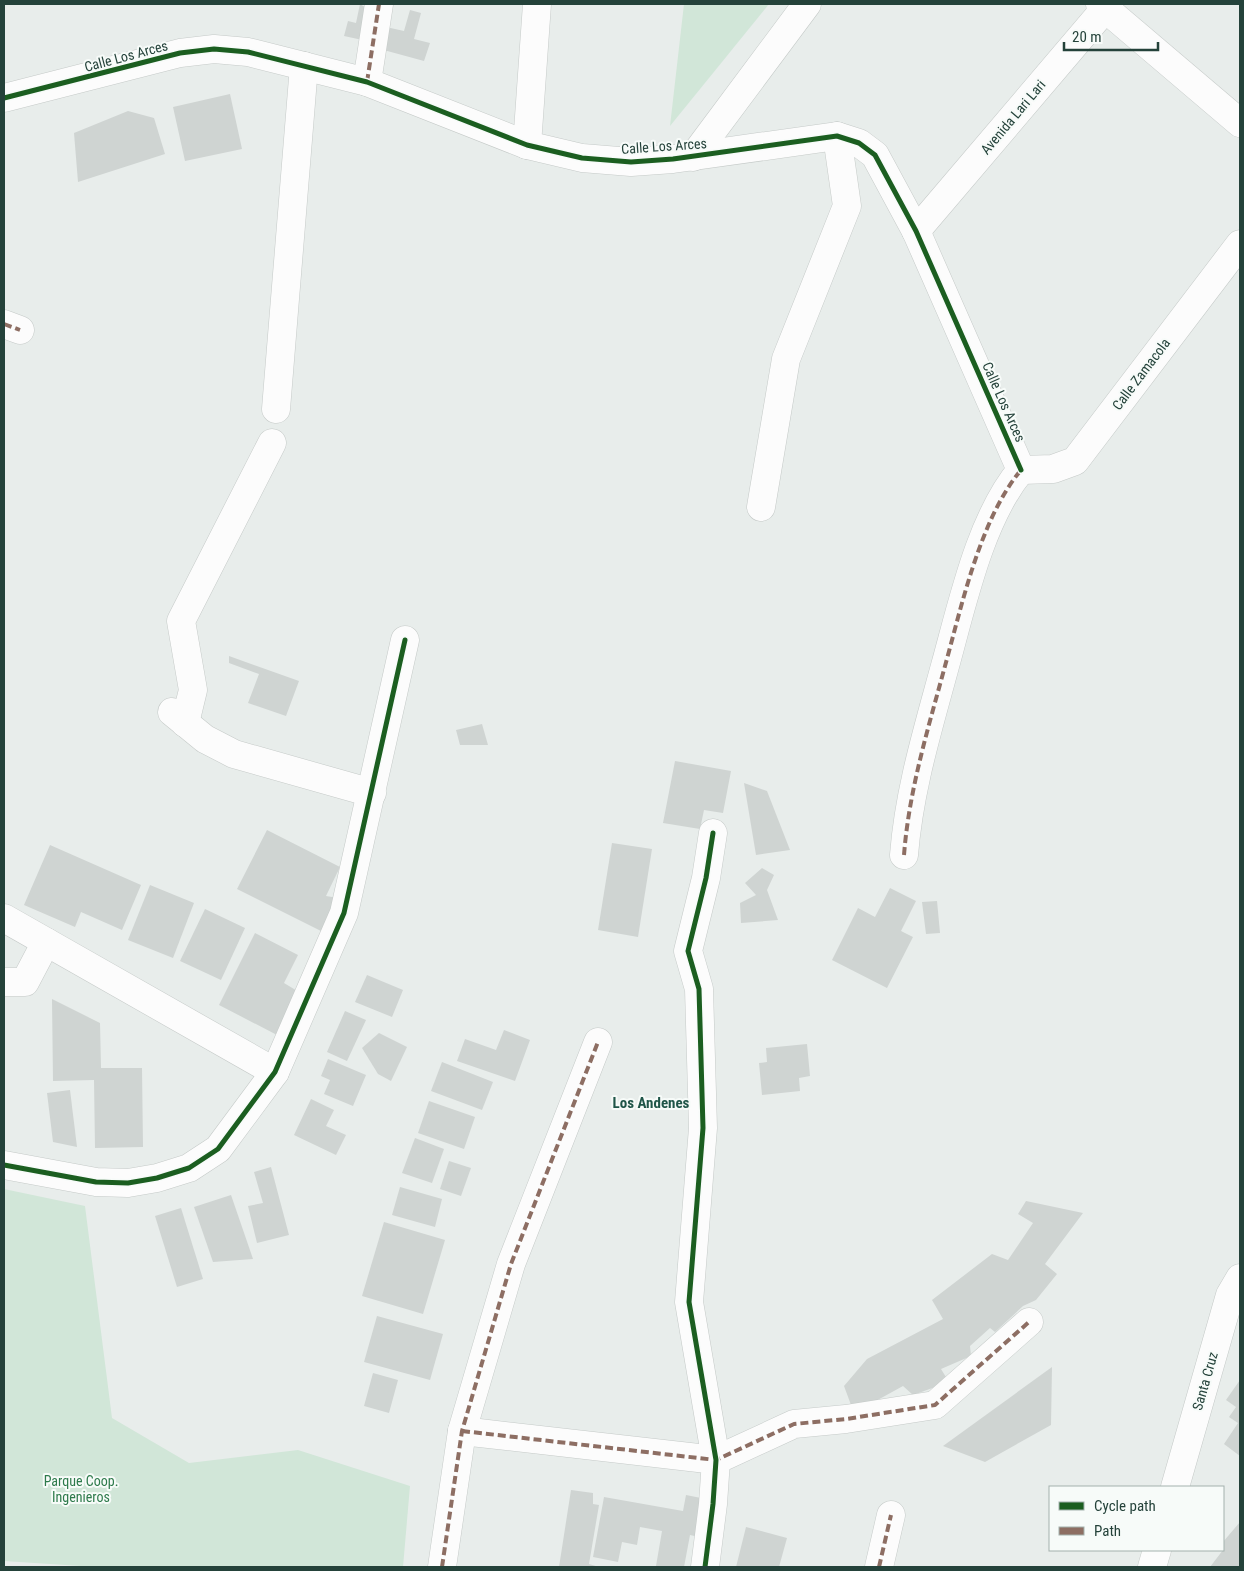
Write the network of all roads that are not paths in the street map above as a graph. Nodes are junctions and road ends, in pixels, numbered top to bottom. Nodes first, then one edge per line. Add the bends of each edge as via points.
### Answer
1 (379, 4) edge
2 (537, 4) edge
3 (807, 4) edge
4 (1105, 5) edge
5 (304, 66) junction
6 (367, 82) junction
7 (4, 98) edge
8 (1240, 123) edge
9 (837, 136) junction
10 (527, 144) junction
11 (693, 157) junction
12 (916, 231) junction
13 (1240, 244) edge
14 (276, 409) dead end
15 (272, 443) dead end
16 (1021, 470) junction
17 (760, 506) dead end
18 (405, 640) dead end
19 (372, 793) junction
20 (713, 833) dead end
21 (904, 855) dead end
22 (4, 918) edge
23 (46, 942) junction
24 (4, 982) edge
25 (598, 1042) dead end
26 (275, 1072) junction
27 (4, 1165) edge
28 (1240, 1278) edge
29 (1029, 1322) dead end
30 (462, 1431) junction
31 (716, 1460) junction
32 (1175, 1486) edge
33 (891, 1514) dead end
34 (1157, 1551) edge
35 (442, 1567) edge
36 (705, 1567) edge
37 (879, 1567) edge
38 (1152, 1567) edge

1 - 6 street
2 - 10 street
3 - 11 street
4 - 8 street
4 - 12 street, Avenida Lari Lari
5 - 6 street, Calle Los Arces
5 - 7 street, Calle Los Arces via 248,52 205,50 180,53
5 - 14 street
6 - 10 street, Calle Los Arces
9 - 11 street, Calle Los Arces
9 - 12 street, Calle Los Arces via 859,143 875,155
9 - 17 street via 847,206 786,359
10 - 11 street, Calle Los Arces via 582,158 631,162
12 - 16 street, Calle Los Arces
13 - 16 street, Calle Zamacola via 1075,461 1053,468
15 - 19 street via 181,621 193,690 178,717 205,739 234,754
16 - 21 street via 1008,486 988,524 958,619 915,779
18 - 19 street
19 - 26 street via 344,913
20 - 31 street via 688,951 699,989 703,1128 689,1302
22 - 23 street
23 - 24 street via 25,982
23 - 26 street
25 - 30 street via 511,1264
26 - 27 street via 218,1149 188,1168 128,1183 96,1182
28 - 32 street, Santa Cruz via 1230,1295
29 - 31 street via 935,1405 794,1424
30 - 31 street
30 - 35 street
31 - 36 street
33 - 37 street
34 - 38 street

